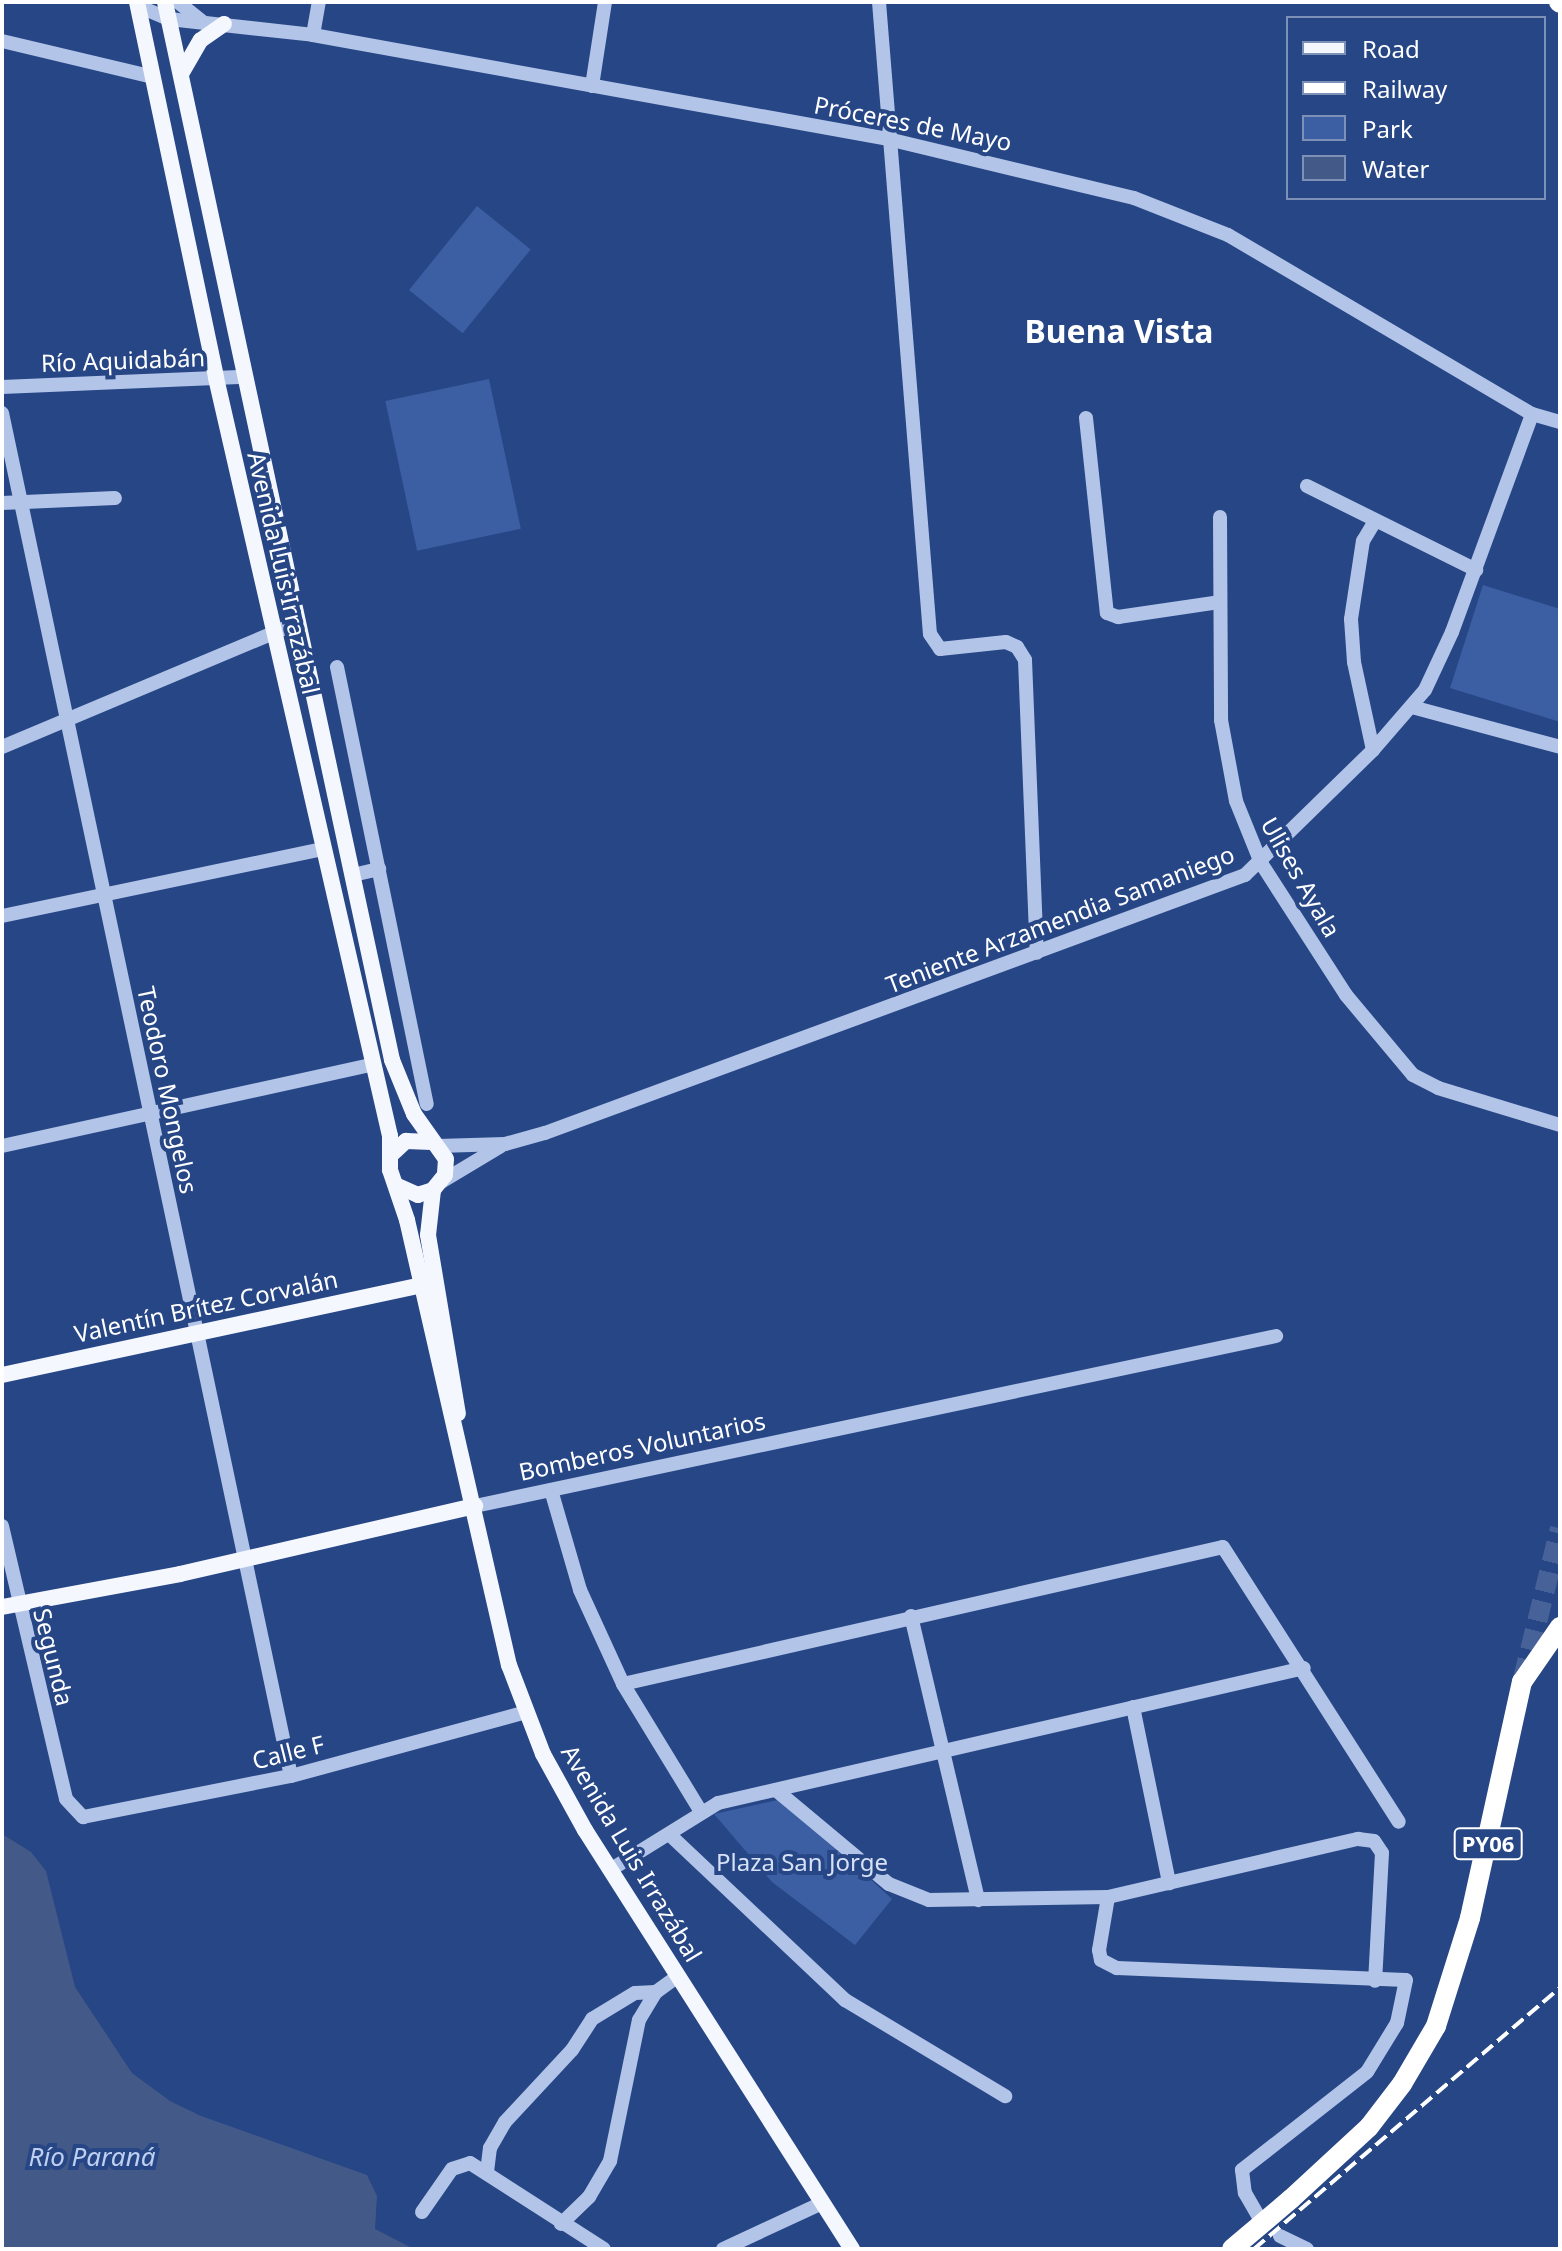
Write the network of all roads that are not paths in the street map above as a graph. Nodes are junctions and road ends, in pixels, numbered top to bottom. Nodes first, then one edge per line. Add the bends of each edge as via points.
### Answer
1 (178, 2) edge
2 (319, 2) edge
3 (605, 2) edge
4 (879, 2) edge
5 (138, 4) edge
6 (167, 10) edge
7 (204, 24) junction
8 (224, 24) junction
9 (313, 35) junction
10 (2, 41) edge
11 (180, 76) junction
12 (153, 77) junction
13 (592, 86) junction
14 (888, 139) junction
15 (245, 377) junction
16 (216, 378) junction
17 (2, 387) edge
18 (2, 413) edge
19 (1532, 414) junction
20 (1086, 418) dead end
21 (1560, 422) edge
22 (1307, 486) dead end
23 (115, 498) dead end
24 (21, 502) junction
25 (2, 503) edge
26 (1220, 517) dead end
27 (1375, 521) junction
28 (1476, 570) junction
29 (1219, 602) junction
30 (299, 622) junction
31 (273, 632) junction
32 (337, 667) dead end
33 (1412, 707) junction
34 (67, 721) junction
35 (2, 747) edge
36 (1560, 747) edge
37 (1373, 750) junction
38 (322, 849) junction
39 (1261, 863) junction
40 (379, 869) junction
41 (353, 875) junction
42 (104, 893) junction
43 (2, 916) edge
44 (1037, 953) junction
45 (369, 1065) junction
46 (427, 1104) dead end
47 (150, 1112) junction
48 (1560, 1125) edge
49 (435, 1144) junction
50 (505, 1144) junction
51 (2, 1146) edge
52 (393, 1153) junction
53 (396, 1185) junction
54 (437, 1186) junction
55 (421, 1285) junction
56 (197, 1332) junction
57 (1276, 1336) dead end
58 (2, 1375) edge
59 (460, 1443) junction
60 (551, 1490) junction
61 (475, 1506) junction
62 (2, 1526) edge
63 (245, 1560) junction
64 (10, 1606) edge
65 (911, 1616) junction
66 (1560, 1627) edge
67 (1304, 1668) junction
68 (623, 1684) junction
69 (1133, 1707) junction
70 (526, 1712) junction
71 (942, 1751) junction
72 (291, 1776) junction
73 (776, 1790) junction
74 (66, 1799) joint
75 (701, 1812) junction
76 (1399, 1822) dead end
77 (670, 1835) junction
78 (610, 1870) junction
79 (1169, 1883) junction
80 (1108, 1897) junction
81 (978, 1900) junction
82 (678, 1976) junction
83 (1375, 1981) junction
84 (656, 1992) junction
85 (1005, 2096) dead end
86 (487, 2172) junction
87 (822, 2203) junction
88 (422, 2212) dead end
89 (1259, 2217) dead end
90 (561, 2224) junction
91 (1280, 2236) dead end
92 (604, 2249) edge
93 (723, 2249) edge
94 (852, 2249) edge
95 (1232, 2249) edge
96 (1307, 2249) edge

1 - 7 street
2 - 9 street
3 - 13 street
4 - 14 street
5 - 6 street, Próceres de Mayo
5 - 12 main road, Avenida Luis Irrazábal
6 - 7 street, Próceres de Mayo
6 - 11 main road, Avenida Luis Irrazábal
7 - 8 street, Próceres de Mayo
8 - 9 street, Próceres de Mayo
8 - 11 main road via 201,40
9 - 13 street, Próceres de Mayo
10 - 12 street
11 - 15 main road, Avenida Luis Irrazábal
12 - 16 main road, Avenida Luis Irrazábal
13 - 14 street, Próceres de Mayo
14 - 19 street, Próceres de Mayo via 1049,174 1195,219
14 - 44 street via 930,634 940,649 1006,642 1025,660
15 - 16 street, Río Aquidabán
15 - 30 main road, Avenida Luis Irrazábal
16 - 17 street, Río Aquidabán
16 - 31 main road, Avenida Luis Irrazábal
18 - 24 street, Teodoro Mongelos
19 - 21 street, Próceres de Mayo
19 - 28 street, Teniente Arzamendia Samaniego
20 - 29 street via 1107,613 1118,617
22 - 27 street
23 - 24 street
24 - 25 street
24 - 34 street, Teodoro Mongelos
26 - 29 street, Ulises Ayala
27 - 28 street
27 - 37 street via 1363,541 1351,619 1354,662
28 - 33 street, Teniente Arzamendia Samaniego via 1437,664
29 - 39 street, Ulises Ayala via 1226,757 1245,831
30 - 31 street
30 - 41 main road, Avenida Luis Irrazábal
31 - 34 street
31 - 38 main road, Avenida Luis Irrazábal
32 - 40 street
33 - 36 street
33 - 37 street, Teniente Arzamendia Samaniego
34 - 35 street
34 - 42 street, Teodoro Mongelos
37 - 39 street, Teniente Arzamendia Samaniego
38 - 42 street
38 - 45 main road, Avenida Luis Irrazábal
39 - 44 street, Teniente Arzamendia Samaniego via 1234,881
39 - 48 street, Ulises Ayala via 1346,995 1413,1075 1438,1088
40 - 41 street
40 - 46 street
41 - 49 main road, Avenida Luis Irrazábal via 392,1060 407,1101
42 - 43 street
42 - 47 street, Teodoro Mongelos
44 - 50 street, Teniente Arzamendia Samaniego
45 - 47 street
45 - 52 main road, Avenida Luis Irrazábal
47 - 51 street
47 - 56 street, Teodoro Mongelos
49 - 50 street
49 - 52 main road via 406,1141
49 - 54 main road, Avenida Luis Irrazábal via 446,1159
50 - 54 street
52 - 53 main road, Avenida Luis Irrazábal via 390,1170
53 - 54 main road via 410,1194
53 - 55 main road, Avenida Luis Irrazábal
54 - 59 main road, Avenida Luis Irrazábal via 428,1235 456,1384
55 - 56 main road, Valentín Brítez Corvalán
55 - 59 main road, Avenida Luis Irrazábal
56 - 58 main road, Valentín Brítez Corvalán
56 - 63 street, Teodoro Mongelos
57 - 60 street, Bomberos Voluntarios
59 - 61 main road, Avenida Luis Irrazábal
60 - 61 street, Bomberos Voluntarios
60 - 68 street via 580,1590
61 - 63 main road, Bomberos Voluntarios
61 - 70 main road, Avenida Luis Irrazábal via 506,1653
62 - 64 street, Segunda
63 - 64 main road, Bomberos Voluntarios
63 - 72 street, Teodoro Mongelos
64 - 74 street, Segunda
65 - 67 street via 1223,1547
65 - 68 street
65 - 71 street
66 - 95 highway, PY06, bridge via 1522,1682 1470,1918 1436,2026 1369,2127
67 - 69 street
67 - 76 street
68 - 75 street
69 - 71 street
69 - 79 street
70 - 72 street, Calle F
70 - 78 main road, Avenida Luis Irrazábal
71 - 73 street
71 - 81 street
72 - 74 street, Calle F via 95,1818 75,1812
73 - 75 street
73 - 81 street via 889,1884 929,1900
75 - 77 street
77 - 78 street
77 - 85 street via 845,2000
78 - 82 main road, Avenida Luis Irrazábal
79 - 80 street
79 - 83 street via 1358,1839 1374,1841 1382,1853
80 - 81 street
80 - 83 street via 1099,1950 1107,1965
82 - 84 street
82 - 87 main road, Avenida Luis Irrazábal
83 - 89 street via 1406,1980 1397,2023 1359,2080 1242,2170 1245,2193
84 - 86 street via 635,1993 592,2019 572,2050 505,2122 490,2148
84 - 90 street via 639,2020 610,2161 589,2197
86 - 88 street via 470,2163 452,2169
86 - 90 street
87 - 93 street
87 - 94 main road, Avenida Luis Irrazábal
90 - 92 street
91 - 96 street

